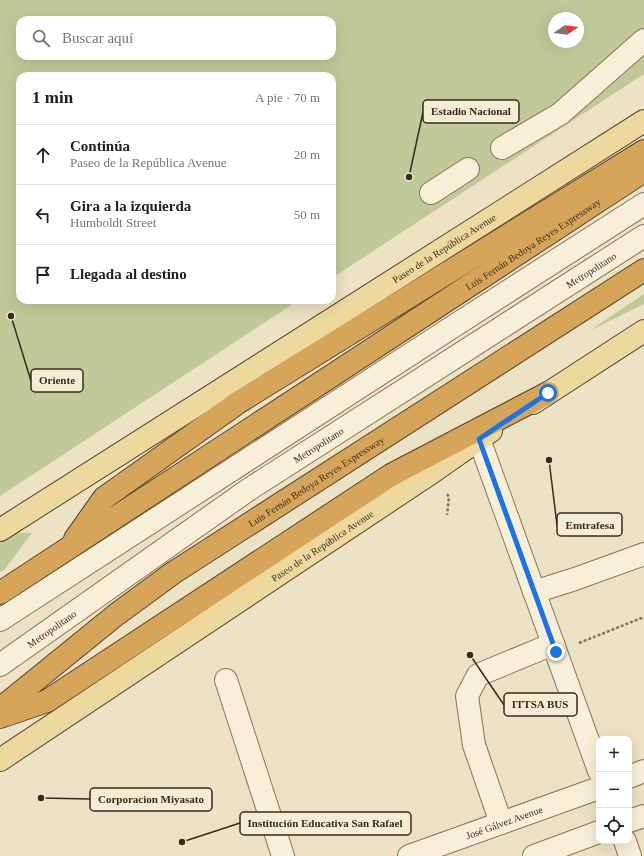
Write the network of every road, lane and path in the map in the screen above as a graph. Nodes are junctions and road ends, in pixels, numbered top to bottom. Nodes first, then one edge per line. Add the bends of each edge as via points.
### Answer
1 (644, 40) edge
2 (644, 120) edge
3 (502, 148) dead end
4 (644, 151) edge
5 (468, 169) dead end
6 (644, 172) edge
7 (431, 193) dead end
8 (644, 204) edge
9 (644, 236) edge
10 (644, 270) edge
11 (644, 331) edge
12 (548, 393) junction
13 (479, 439) junction
14 (0, 530) edge
15 (68, 548) junction
16 (644, 554) edge
17 (534, 592) junction
18 (0, 593) edge
19 (644, 617) edge
20 (0, 620) edge
21 (554, 648) junction
22 (0, 666) edge
23 (226, 680) dead end
24 (0, 709) edge
25 (0, 717) edge
26 (0, 760) edge
27 (596, 763) edge
28 (644, 771) edge
29 (632, 776) edge
30 (596, 789) edge
31 (644, 816) edge
32 (632, 821) edge
33 (501, 823) junction
34 (596, 833) edge
35 (626, 844) edge
36 (283, 856) edge
37 (409, 856) edge
38 (534, 856) edge
39 (630, 856) edge

1 - 3 street via 560,114
2 - 14 main road, Paseo de la República Avenue
4 - 15 highway via 239,402 104,498
5 - 7 street
6 - 15 highway, Luis Fernán Bedoya Reyes Expressway
8 - 20 street
9 - 22 street, Metropolitano via 248,490
10 - 24 highway, Luis Fernán Bedoya Reyes Expressway via 173,573 117,614
11 - 12 main road, Paseo de la República Avenue
12 - 13 main road, Paseo de la República Avenue
12 - 25 highway via 391,475 47,701
13 - 17 street
13 - 26 main road, Paseo de la República Avenue
15 - 18 highway, Luis Fernán Bedoya Reyes Expressway
16 - 17 street
17 - 21 street
19 - 21 path
21 - 27 street
21 - 33 street via 478,675 467,696 474,745
23 - 36 street
28 - 29 street
30 - 33 street, José Gálvez Avenue
31 - 32 street
33 - 37 street, José Gálvez Avenue
34 - 38 street
35 - 39 street

